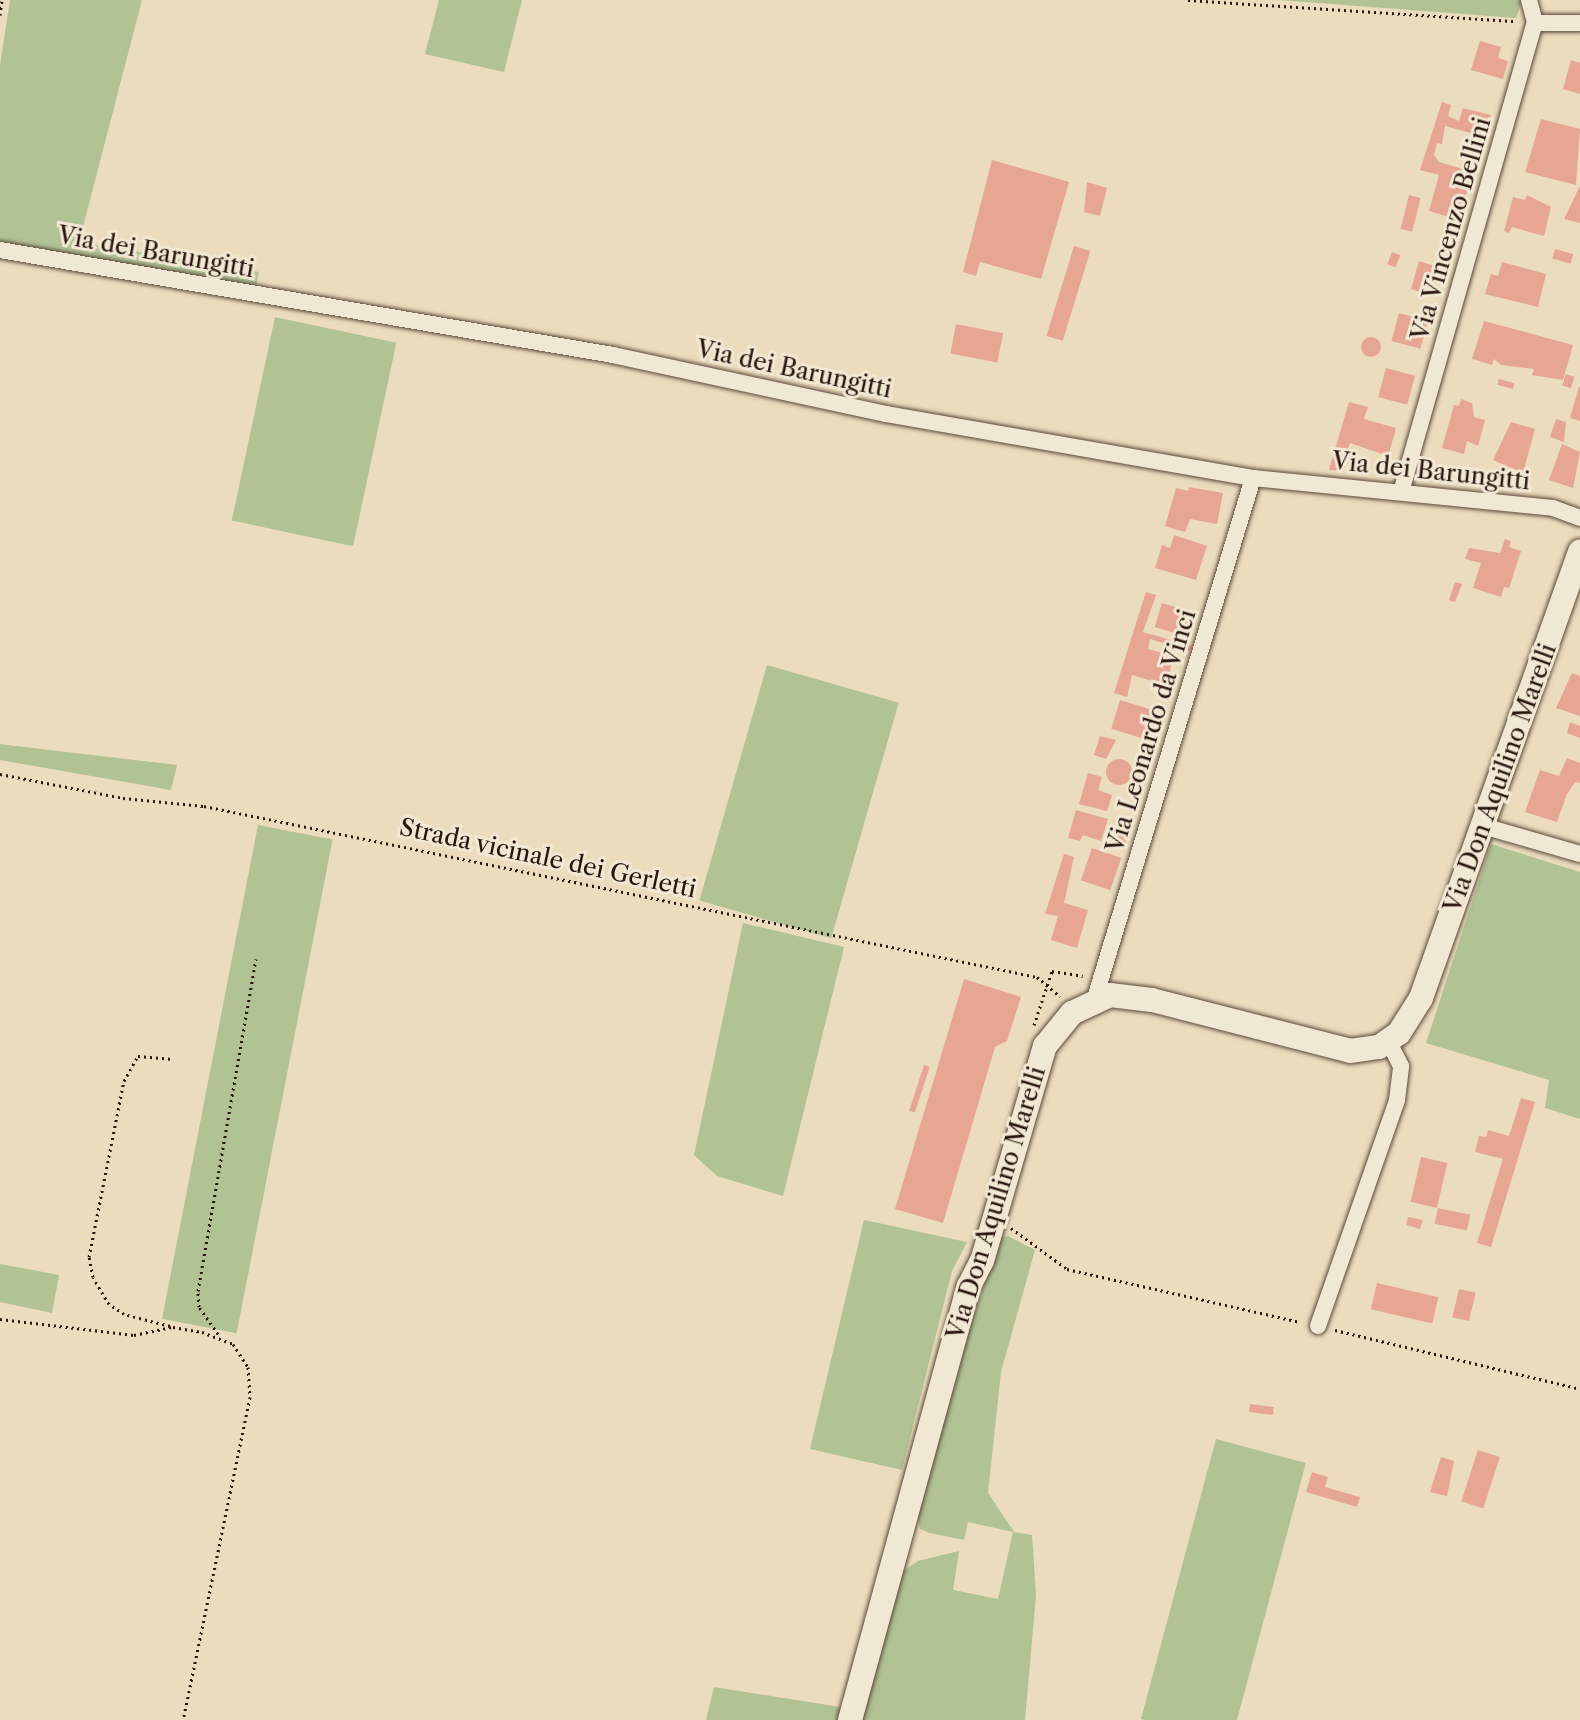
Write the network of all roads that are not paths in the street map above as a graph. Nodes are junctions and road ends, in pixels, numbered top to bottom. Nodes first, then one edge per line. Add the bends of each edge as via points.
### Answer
1 (1529, 0) edge
2 (1535, 23) junction
3 (1580, 23) edge
4 (0, 250) edge
5 (1253, 478) junction
6 (1401, 492) junction
7 (1580, 518) edge
8 (1580, 551) edge
9 (1574, 590) edge
10 (1483, 826) junction
11 (1580, 854) edge
12 (1095, 998) junction
13 (1388, 1041) junction
14 (1318, 1326) road end
15 (850, 1720) edge

1 - 2 street
2 - 3 street
2 - 6 street, Via Vincenzo Bellini
4 - 5 street, Via dei Barungitti via 613,355 886,414
5 - 6 street, Via dei Barungitti
5 - 12 street, Via Leonardo da Vinci
6 - 7 street, Via dei Barungitti via 1553,508
8 - 9 street, Via Don Aquilino Marelli
9 - 10 street, Via Don Aquilino Marelli
10 - 11 street
10 - 13 street, Via Don Aquilino Marelli via 1421,998 1409,1022
12 - 13 street via 1152,1000 1350,1051
12 - 15 street, Via Don Aquilino Marelli via 1072,1013 1038,1063 956,1331
13 - 14 street via 1401,1066 1397,1100

